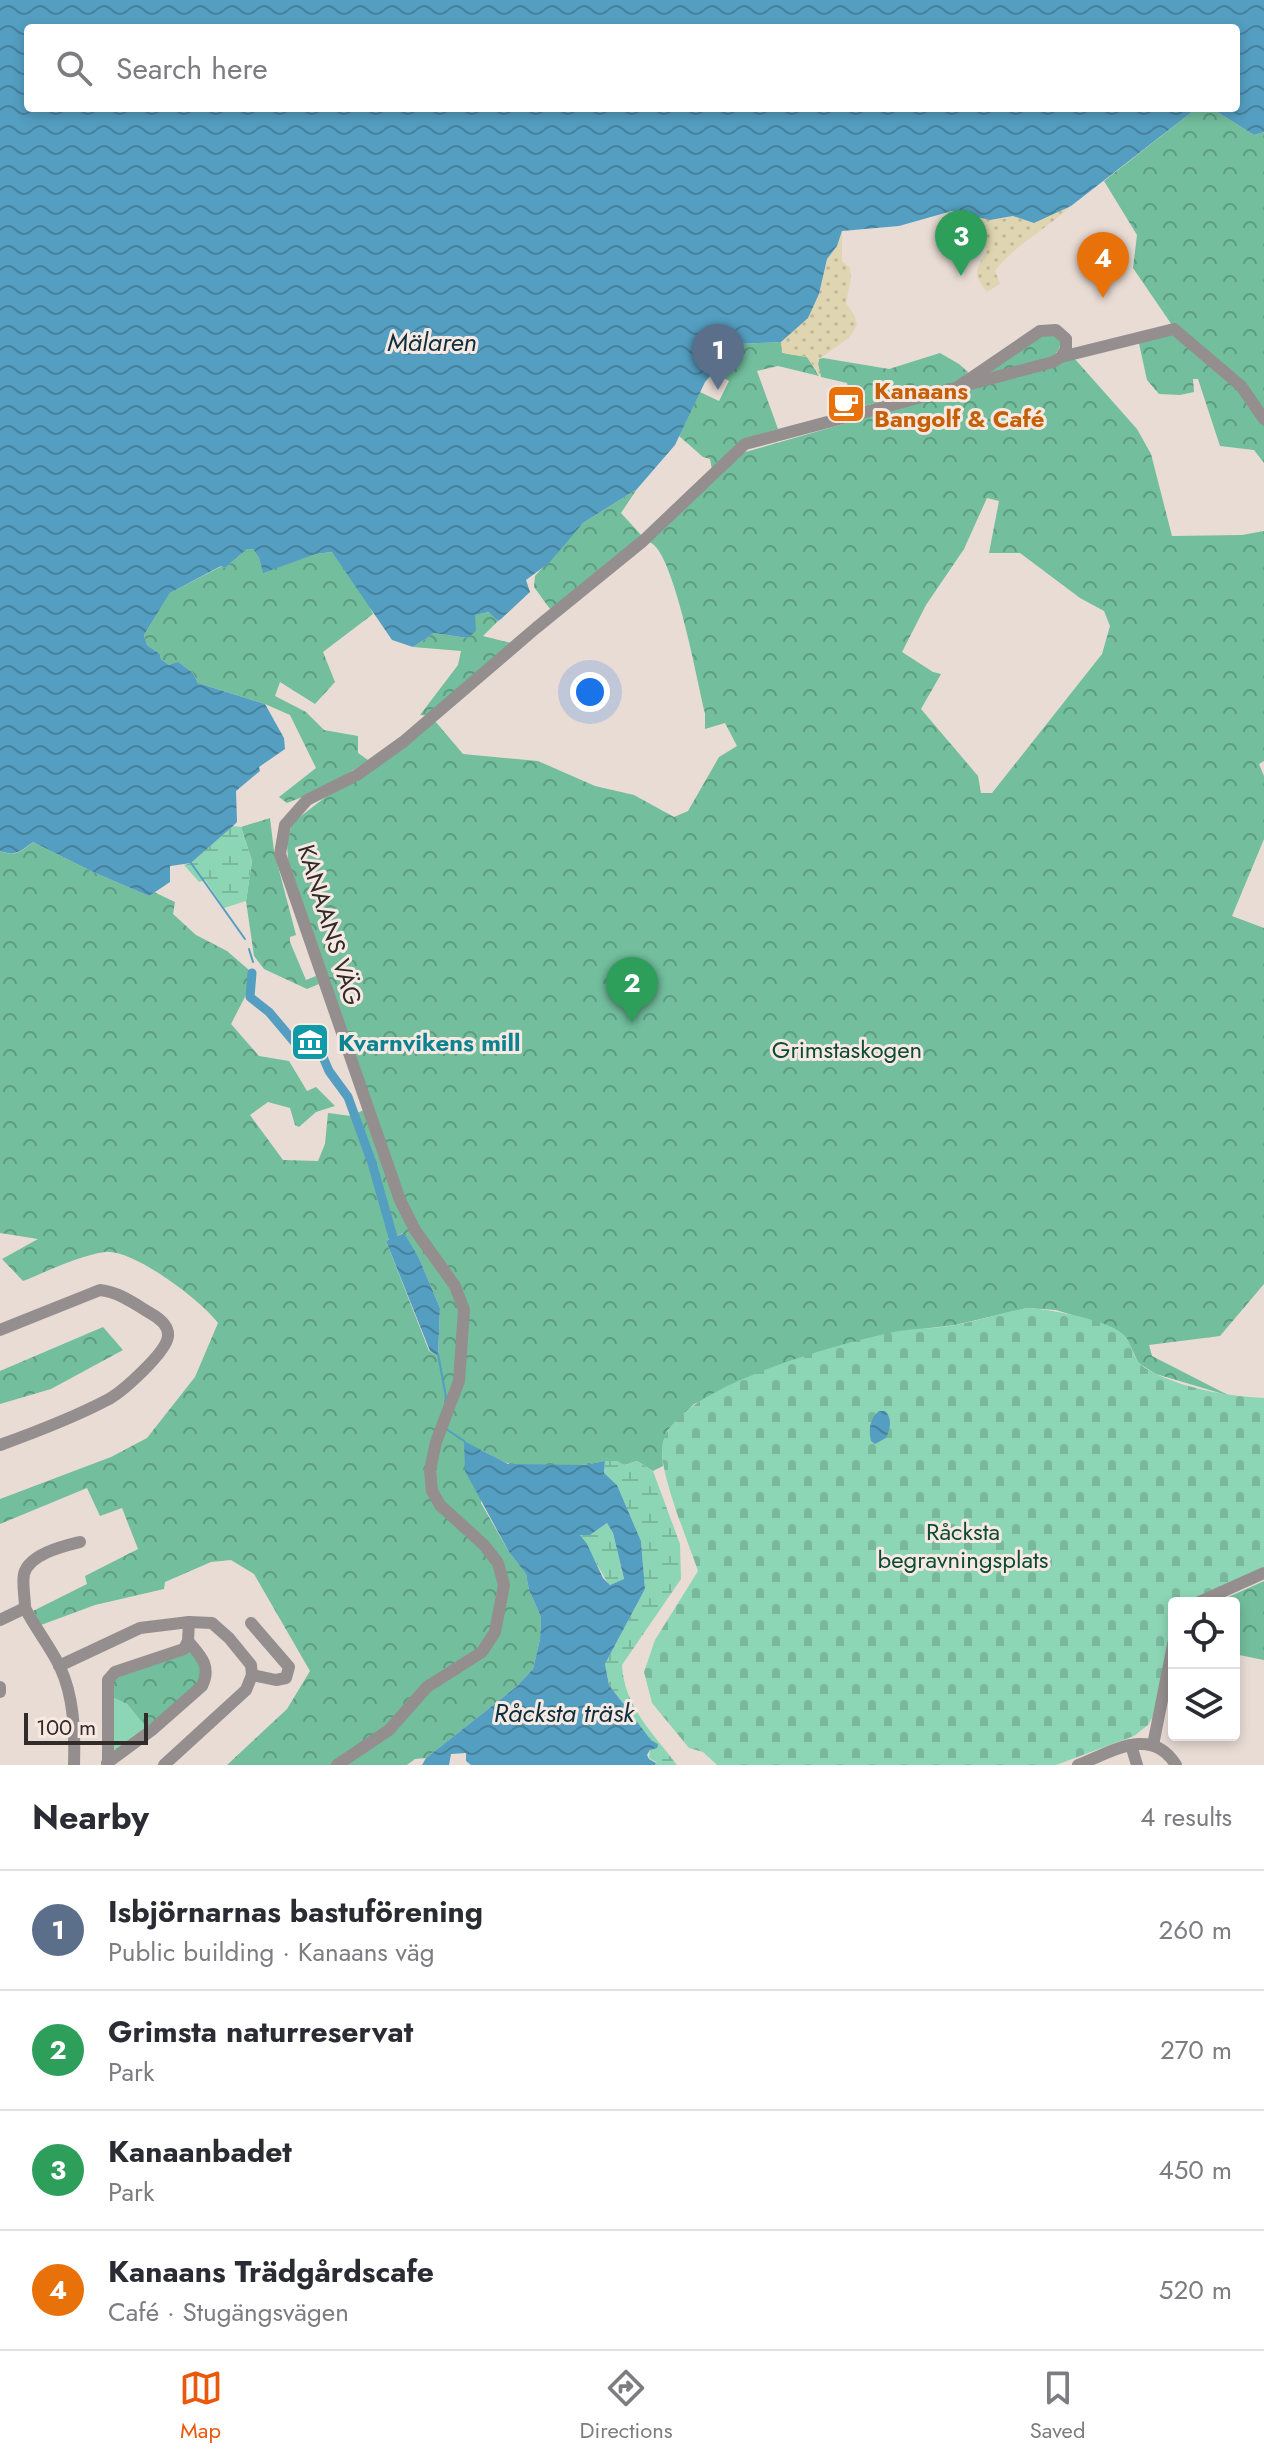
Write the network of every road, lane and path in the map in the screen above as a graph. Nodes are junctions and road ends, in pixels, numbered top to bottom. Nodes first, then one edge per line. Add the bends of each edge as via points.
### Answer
1 (1061, 357) junction
2 (955, 389) junction
3 (1264, 419) edge
4 (0, 1330) edge
5 (0, 1445) edge
6 (80, 1542) dead end
7 (1264, 1573) edge
8 (1210, 1597) edge
9 (25, 1608) junction
10 (0, 1620) edge
11 (189, 1622) junction
12 (251, 1623) dead end
13 (188, 1641) junction
14 (59, 1666) junction
15 (1169, 1669) edge
16 (252, 1675) junction
17 (1131, 1745) junction
18 (1153, 1745) junction
19 (108, 1764) edge
20 (74, 1765) edge
21 (164, 1765) edge
22 (337, 1765) edge
23 (1078, 1765) edge
24 (1137, 1765) edge
25 (1176, 1765) edge

1 - 2 street, KANAANS VÄG
1 - 2 street, KANAANS VÄG via 1066,339 1056,330 1040,331
1 - 3 street via 1174,329 1241,386
2 - 22 street, KANAANS VÄG via 745,444 643,541 403,742 357,775 307,800 285,825 280,854 400,1200 455,1286 464,1310 459,1381 430,1470 432,1491 498,1563 504,1585 495,1632 482,1652 427,1687 389,1730
4 - 5 street via 100,1290 112,1291 154,1316 169,1335 111,1398
6 - 9 street via 48,1552 29,1565 24,1573
7 - 8 street
9 - 10 street
9 - 14 street
11 - 13 street
11 - 14 street via 140,1628
11 - 16 street via 212,1623 251,1665
12 - 16 street via 289,1667 286,1678
13 - 19 street via 206,1661 202,1686
13 - 19 street via 184,1649 115,1672 108,1680
14 - 20 street via 73,1716
15 - 18 street
16 - 21 street via 238,1699
17 - 18 street
17 - 23 street
17 - 24 street
18 - 25 street

